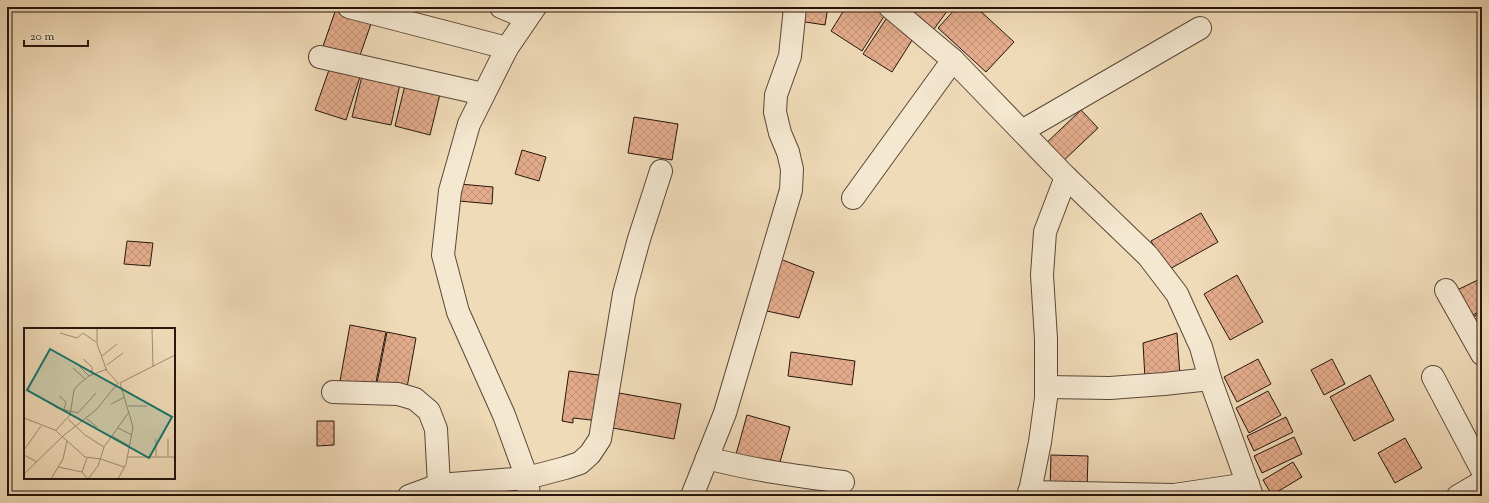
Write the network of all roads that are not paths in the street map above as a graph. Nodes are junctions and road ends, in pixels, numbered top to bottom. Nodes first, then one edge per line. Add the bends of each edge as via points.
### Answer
1 (349, 7) edge
2 (501, 7) edge
3 (795, 7) edge
4 (890, 7) edge
5 (531, 13) edge
6 (1200, 28) dead end
7 (507, 48) junction
8 (320, 57) dead end
9 (953, 60) junction
10 (483, 94) junction
11 (1022, 131) junction
12 (661, 171) dead end
13 (1066, 177) junction
14 (853, 198) dead end
15 (1446, 290) dead end
16 (1482, 354) edge
17 (1433, 377) dead end
18 (1210, 379) junction
19 (1046, 387) junction
20 (333, 392) dead end
21 (707, 458) junction
22 (1482, 470) edge
23 (843, 482) dead end
24 (1482, 482) edge
25 (439, 485) junction
26 (528, 487) edge
27 (1250, 490) edge
28 (1029, 494) edge
29 (409, 496) edge
30 (692, 496) edge
31 (1458, 496) edge

1 - 7 street
2 - 5 street
3 - 21 street via 790,56 776,95 775,112 792,169 791,190 725,413
4 - 9 street
5 - 7 street
6 - 11 street
7 - 10 street
8 - 10 street
9 - 11 street
9 - 14 street
10 - 26 street via 469,124 450,191 443,255 458,312 504,415
11 - 13 street
12 - 26 street via 624,294 600,439 580,463
13 - 18 street via 1148,256 1177,294 1201,347
13 - 19 street via 1045,232 1042,275
15 - 16 street
17 - 22 street
18 - 19 street via 1110,388
18 - 27 street
19 - 28 street via 1040,442
20 - 25 street via 398,394 415,399 429,411 436,430
21 - 23 street via 754,470
21 - 30 street
24 - 31 street
25 - 26 street
25 - 29 street
27 - 28 street via 1174,495

